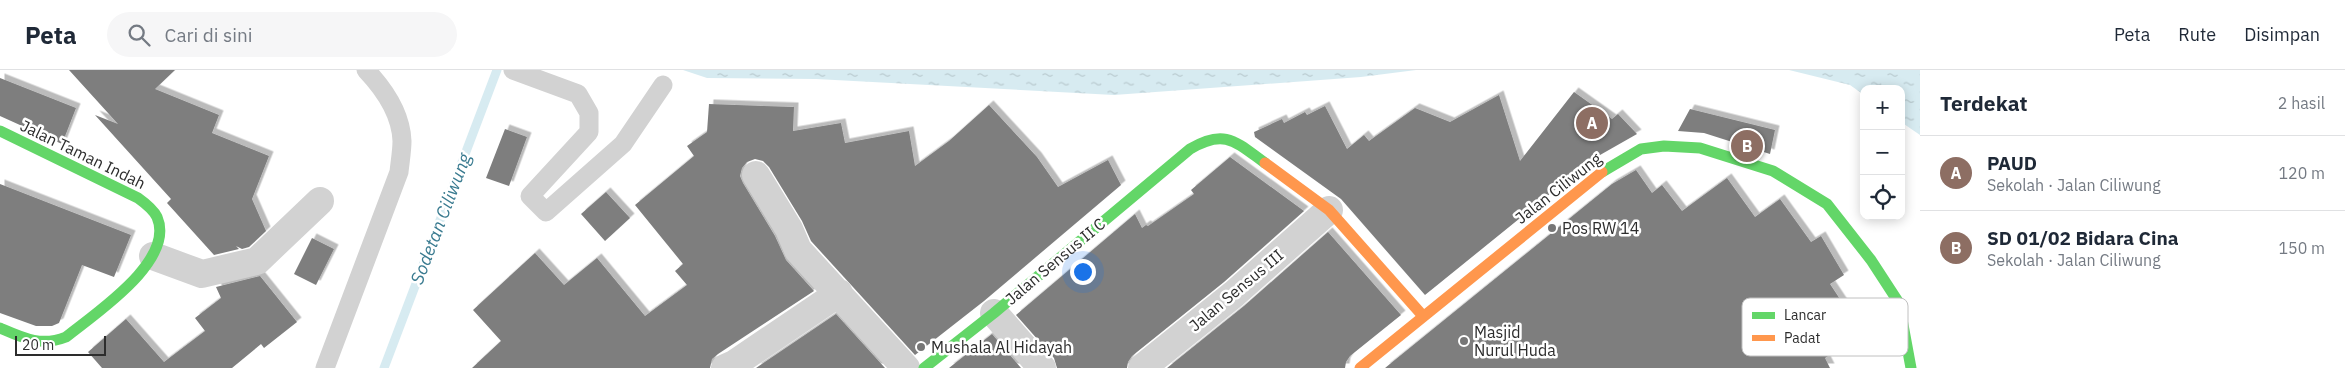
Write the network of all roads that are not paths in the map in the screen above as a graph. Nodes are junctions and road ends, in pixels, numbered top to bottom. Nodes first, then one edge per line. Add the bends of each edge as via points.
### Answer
1 (366, 70) edge
2 (513, 70) edge
3 (662, 85) dead end
4 (0, 131) edge
5 (756, 175) dead end
6 (320, 201) dead end
7 (1329, 210) junction
8 (153, 256) junction
9 (839, 293) junction
10 (1895, 298) edge
11 (994, 313) junction
12 (1423, 316) junction
13 (0, 328) edge
14 (1908, 352) edge
15 (325, 368) edge
16 (725, 368) edge
17 (906, 368) edge
18 (924, 368) edge
19 (1042, 368) edge
20 (1142, 368) edge
21 (1360, 368) edge
22 (1911, 368) edge

1 - 15 lane via 383,88 397,116 402,140 399,172
2 - 3 lane via 578,94 589,112 589,132 530,196 546,212 623,144
4 - 8 street, Jalan Taman Indah via 149,206 157,217 159,232
5 - 9 street via 798,250
6 - 8 street via 257,261 202,274
7 - 11 street, Jalan Sensus II C via 1227,137 1200,142 1184,152
7 - 12 street, Jalan Sensus II C
7 - 20 street, Jalan Sensus III via 1234,294
8 - 13 street, Jalan Taman Indah via 134,279 66,337 40,344
9 - 16 street
9 - 17 street
10 - 12 street, Jalan Ciliwung via 1871,260 1826,204 1773,171 1700,148 1664,146 1641,149 1603,172
11 - 18 street, Jalan Sensus II C
11 - 19 street
12 - 21 street, Jalan Ciliwung
14 - 22 street, Jalan Ciliwung

